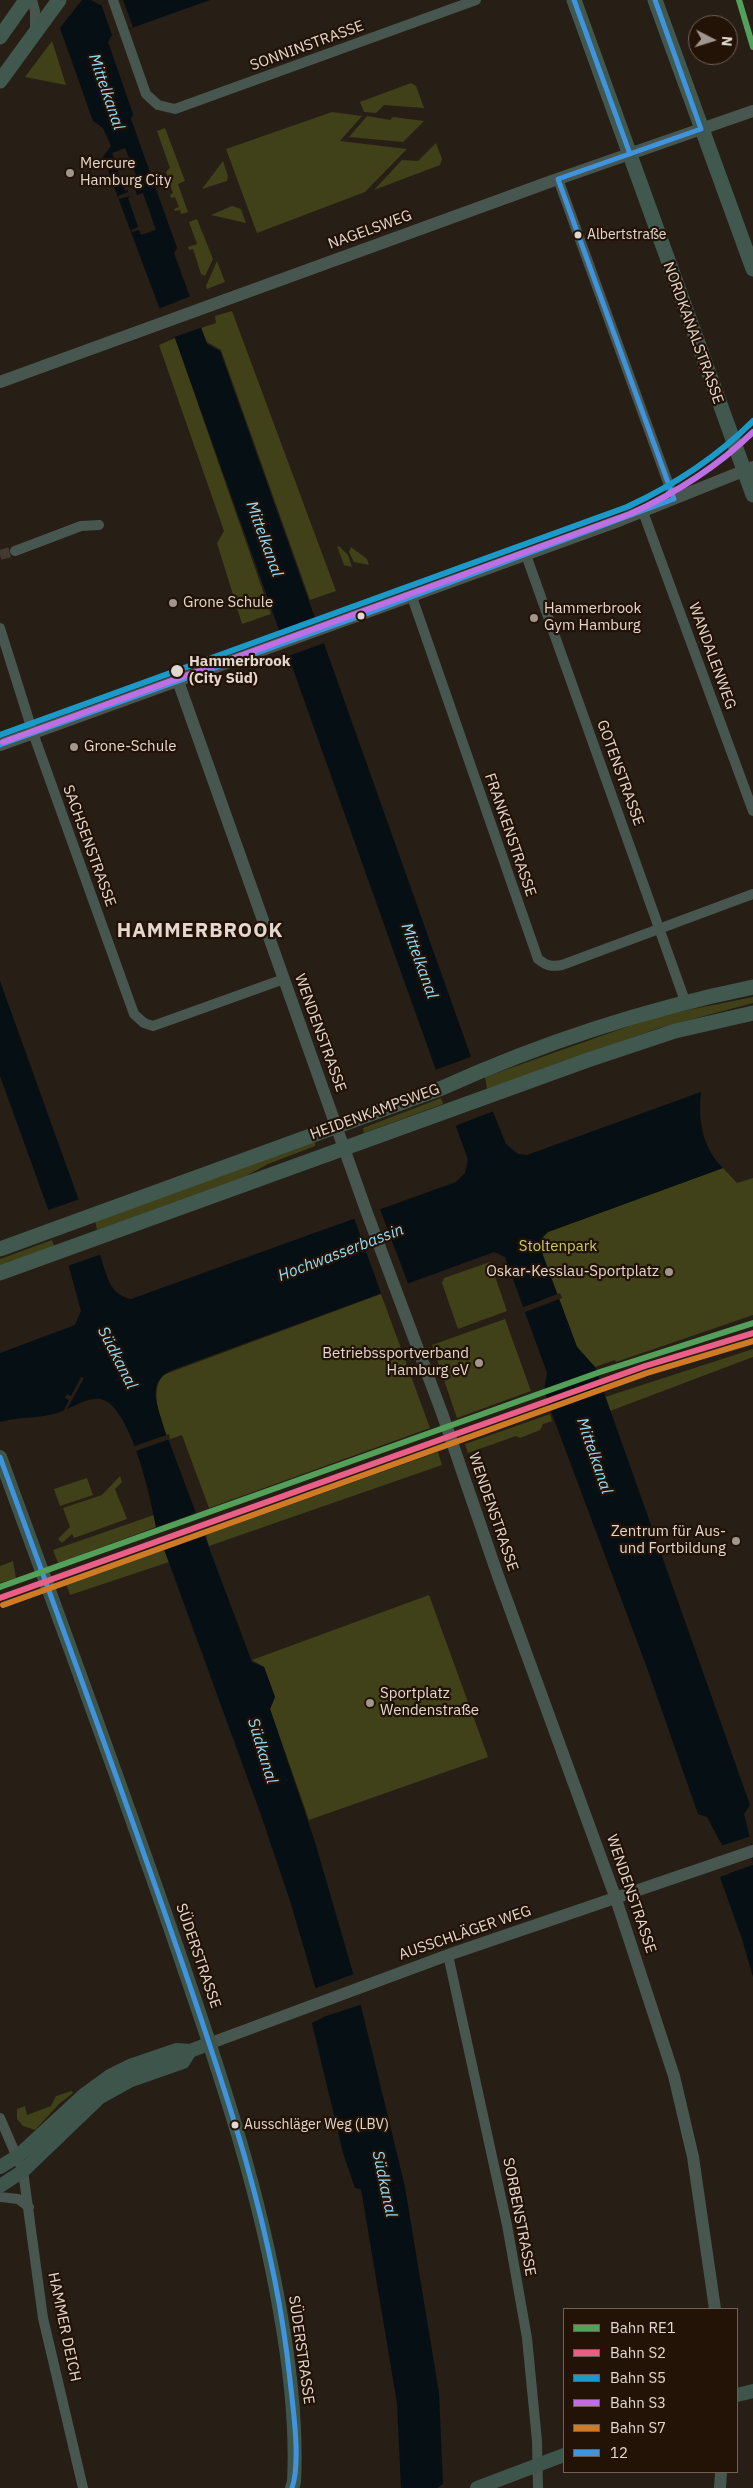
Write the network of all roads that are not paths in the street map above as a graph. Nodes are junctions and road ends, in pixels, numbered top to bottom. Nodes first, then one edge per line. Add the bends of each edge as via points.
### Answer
1 (26, 0) edge
2 (32, 0) edge
3 (113, 0) edge
4 (476, 0) edge
5 (574, 0) edge
6 (656, 0) edge
7 (55, 5) edge
8 (34, 34) junction
9 (0, 37) edge
10 (0, 81) edge
11 (753, 111) edge
12 (701, 129) junction
13 (630, 154) junction
14 (558, 179) junction
15 (753, 269) edge
16 (0, 382) edge
17 (748, 469) edge
18 (753, 496) edge
19 (674, 499) junction
20 (643, 512) junction
21 (99, 525) dead end
22 (15, 551) tunnel mouth
23 (526, 555) junction
24 (412, 597) junction
25 (0, 628) edge
26 (178, 682) junction
27 (33, 733) junction
28 (0, 745) edge
29 (753, 811) edge
30 (753, 894) edge
31 (660, 929) junction
32 (284, 979) junction
33 (753, 987) edge
34 (685, 1001) junction
35 (753, 1013) edge
36 (336, 1126) junction
37 (344, 1148) junction
38 (0, 1249) edge
39 (0, 1273) edge
40 (0, 1457) edge
41 (753, 1850) edge
42 (616, 1899) junction
43 (448, 1955) junction
44 (210, 2043) junction
45 (190, 2051) junction
46 (0, 2118) edge
47 (18, 2156) junction
48 (0, 2167) edge
49 (23, 2171) junction
50 (0, 2186) edge
51 (0, 2197) edge
52 (29, 2207) junction
53 (715, 2308) edge
54 (753, 2391) edge
55 (738, 2395) edge
56 (563, 2454) edge
57 (538, 2465) junction
58 (721, 2473) edge
59 (294, 2486) edge
60 (83, 2488) edge
61 (477, 2488) edge
62 (538, 2488) edge
63 (720, 2488) edge

1 - 9 main road
2 - 8 street via 36,16
3 - 4 street, SONNINSTRASSE via 150,99 164,108 183,108
5 - 13 main road, NORDKANALSTRASSE
6 - 12 main road
7 - 8 main road
8 - 10 main road
11 - 12 street, NAGELSWEG
12 - 13 street, NAGELSWEG
12 - 15 main road
13 - 14 street, NAGELSWEG
13 - 17 main road, NORDKANALSTRASSE
14 - 16 street, NAGELSWEG
14 - 19 street
17 - 18 main road, NORDKANALSTRASSE
17 - 19 street
19 - 20 street
20 - 23 street
20 - 29 street, WANDALENWEG
21 - 22 street via 81,526
23 - 24 street
23 - 31 street, GOTENSTRASSE
24 - 26 street
24 - 31 street, FRANKENSTRASSE via 538,959 553,967
25 - 27 street
26 - 27 street
26 - 32 street, WENDENSTRASSE
27 - 28 street
27 - 32 street, SACHSENSTRASSE via 134,1014 153,1026
30 - 31 street
31 - 34 street, GOTENSTRASSE
32 - 36 street, WENDENSTRASSE
33 - 34 main road, HEIDENKAMPSWEG
34 - 36 main road, HEIDENKAMPSWEG via 592,1030
35 - 37 main road, HEIDENKAMPSWEG via 675,1031
36 - 37 street, WENDENSTRASSE
36 - 38 main road, HEIDENKAMPSWEG
37 - 39 main road, HEIDENKAMPSWEG
37 - 42 street, WENDENSTRASSE
40 - 44 main road, SÜDERSTRASSE
41 - 42 street, AUSSCHLÄGER WEG
42 - 43 street, AUSSCHLÄGER WEG
42 - 53 street, WENDENSTRASSE via 674,2076 690,2143
43 - 44 street, AUSSCHLÄGER WEG
43 - 57 street, SORBENSTRASSE via 507,2225 527,2338
44 - 45 main road, AUSSCHLÄGER WEG
44 - 59 main road, SÜDERSTRASSE via 254,2188 276,2291 293,2409
45 - 47 main road, AUSSCHLÄGER WEG via 177,2050 110,2076 84,2095
45 - 49 main road, AUSSCHLÄGER WEG via 182,2062 129,2080 100,2097
46 - 47 street, HAMMER DEICH
47 - 48 main road, AUSSCHLÄGER WEG
47 - 49 street, HAMMER DEICH
49 - 50 main road, AUSSCHLÄGER WEG
49 - 52 street, HAMMER DEICH
51 - 52 street via 18,2199
52 - 60 street, HAMMER DEICH via 43,2318
54 - 55 main road
56 - 57 main road
57 - 61 main road
57 - 62 street, SORBENSTRASSE
58 - 63 street

